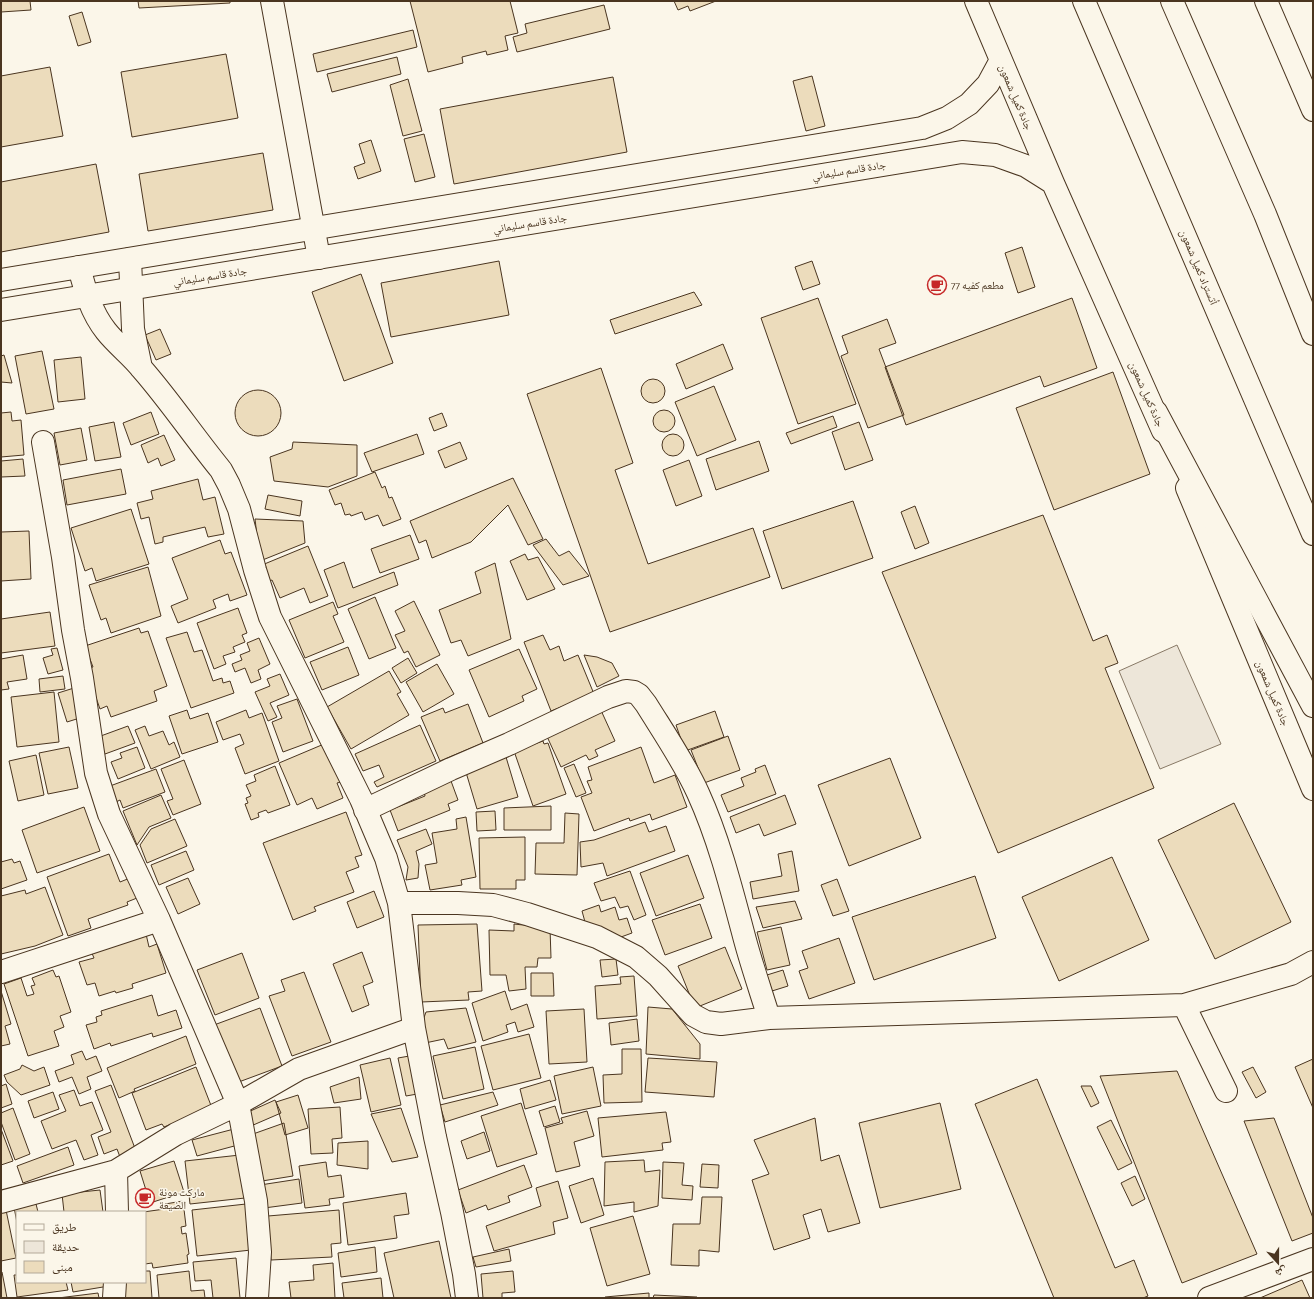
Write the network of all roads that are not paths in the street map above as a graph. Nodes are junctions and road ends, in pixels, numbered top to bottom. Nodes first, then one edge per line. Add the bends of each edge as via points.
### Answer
1 (272, 1) edge
2 (976, 1) edge
3 (1084, 1) edge
4 (1172, 1) edge
5 (1266, 1) edge
6 (1001, 60) junction
7 (1313, 110) edge
8 (831, 144) junction
9 (805, 147) junction
10 (839, 172) junction
11 (809, 177) junction
12 (1053, 183) junction
13 (1265, 214) junction
14 (314, 228) junction
15 (319, 258) junction
16 (130, 259) junction
17 (79, 267) junction
18 (1, 280) edge
19 (132, 289) junction
20 (86, 296) junction
21 (1313, 297) edge
22 (1, 310) edge
23 (1313, 334) edge
24 (141, 368) junction
25 (1156, 412) junction
26 (43, 442) dead end
27 (1313, 534) edge
28 (1313, 706) edge
29 (1313, 789) edge
30 (365, 810) junction
31 (399, 903) junction
32 (159, 920) junction
33 (1313, 962) edge
34 (1, 972) edge
35 (1291, 974) junction
36 (1313, 974) edge
37 (1184, 1005) junction
38 (769, 1018) junction
39 (414, 1028) junction
40 (1226, 1091) dead end
41 (238, 1104) junction
42 (116, 1171) junction
43 (1, 1202) edge
44 (117, 1211) edge
45 (1313, 1259) edge
46 (115, 1283) edge
47 (114, 1298) edge
48 (257, 1298) edge
49 (467, 1298) edge
50 (1209, 1298) edge

1 - 14 main road
2 - 6 main road, جادة كميل شمعون
3 - 27 main road, أتستراد كميل شمعون
4 - 13 main road
5 - 7 main road
6 - 8 main road via 988,84 970,104 947,118 922,128
6 - 12 main road, جادة كميل شمعون
8 - 9 main road
8 - 10 main road via 838,148 842,156
9 - 11 main road via 800,163
9 - 14 main road
10 - 11 main road, جادة قاسم سليماني
10 - 12 main road, جادة قاسم سليماني via 962,152 995,155 1013,161
11 - 15 main road, جادة قاسم سليماني
12 - 25 main road, جادة كميل شمعون
13 - 21 main road via 1283,241
13 - 23 main road
14 - 15 main road
14 - 16 main road
15 - 19 main road, جادة قاسم سليماني
16 - 17 main road
16 - 19 main road
17 - 18 main road
17 - 20 main road
19 - 20 main road, جادة قاسم سليماني
19 - 24 main road via 133,329
20 - 22 main road, جادة قاسم سليماني
20 - 24 main road via 105,330
24 - 30 main road via 221,470 229,485 239,509 270,617
25 - 28 main road
25 - 29 main road, جادة كميل شمعون
26 - 32 main road via 96,773 108,814
30 - 31 main road via 386,858
30 - 38 main road via 608,697 626,691 634,692 646,704 699,794 730,885
31 - 38 main road via 493,905 534,916 598,936 636,957 658,976 693,1015 706,1022 721,1024
31 - 39 main road
32 - 34 main road
32 - 41 main road
33 - 35 main road
35 - 36 main road
35 - 37 main road
37 - 38 main road
37 - 40 main road
39 - 41 main road via 299,1069
39 - 49 main road
41 - 42 main road via 176,1134
41 - 48 main road via 256,1201 260,1252
42 - 43 main road
42 - 44 main road
45 - 50 main road
46 - 47 main road

